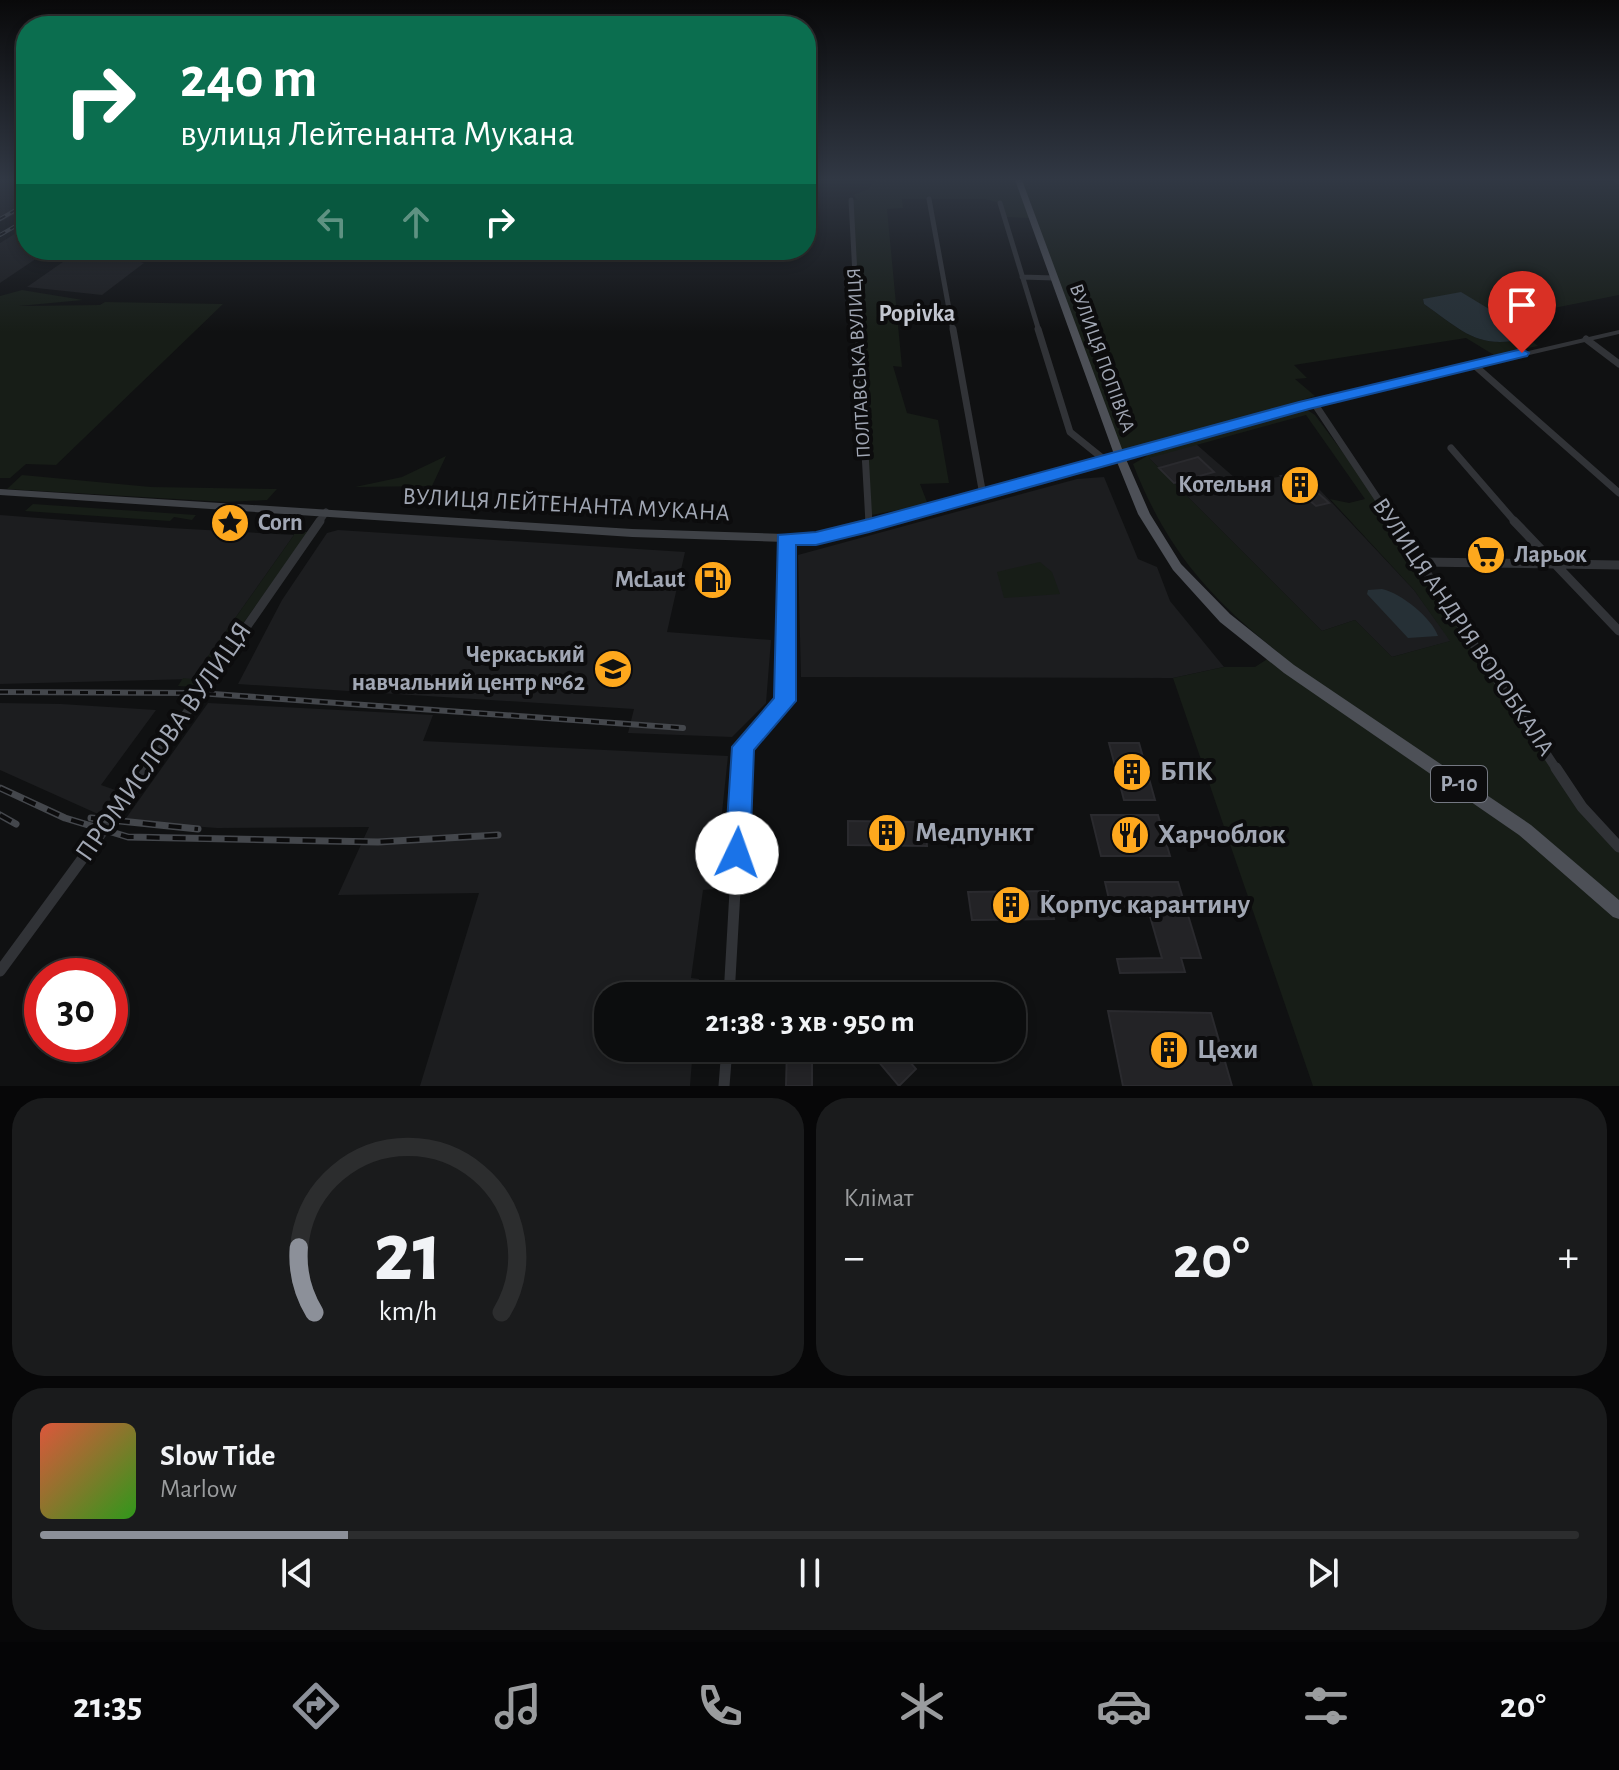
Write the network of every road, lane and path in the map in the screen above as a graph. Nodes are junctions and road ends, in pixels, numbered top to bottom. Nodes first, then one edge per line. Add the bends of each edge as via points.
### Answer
1 (853, 231) edge
2 (935, 231) edge
3 (1008, 231) edge
4 (1037, 231) edge
5 (1022, 277) junction
6 (1054, 278) junction
7 (1619, 332) edge
8 (1586, 339) junction
9 (1473, 364) junction
10 (1619, 364) edge
11 (1314, 403) junction
12 (1451, 448) dead end
13 (1113, 459) junction
14 (0, 492) edge
15 (1619, 493) edge
16 (983, 495) junction
17 (326, 512) junction
18 (869, 526) junction
19 (785, 539) junction
20 (1422, 562) junction
21 (1551, 563) junction
22 (1619, 565) edge
23 (1619, 631) edge
24 (1619, 847) edge
25 (1619, 911) edge
26 (0, 971) edge
27 (730, 982) edge
28 (726, 1062) edge
29 (724, 1086) edge

1 - 18 street, ПОЛТАВСЬКА ВУЛИЦЯ
2 - 16 street
3 - 5 street, ВУЛИЦЯ ПОПІВКА
4 - 6 main road, ВУЛИЦЯ ПОПІВКА / Р-10
5 - 6 street
5 - 13 street, ВУЛИЦЯ ПОПІВКА via 1070,432
6 - 13 main road, ВУЛИЦЯ ПОПІВКА / Р-10
7 - 8 street
8 - 9 street
8 - 10 street
9 - 11 street
9 - 15 street
11 - 13 street
11 - 20 street, ВУЛИЦЯ АНДРІЯ ВОРОБКАЛА
12 - 21 street
13 - 16 main road, ВУЛИЦЯ ЛЕЙТЕНАНТА МУКАНА
13 - 25 main road, Р-10 via 1163,547 1225,618 1289,669 1525,830
14 - 17 main road, ВУЛИЦЯ ЛЕЙТЕНАНТА МУКАНА
16 - 18 main road, ВУЛИЦЯ ЛЕЙТЕНАНТА МУКАНА
17 - 19 main road, ВУЛИЦЯ ЛЕЙТЕНАНТА МУКАНА
17 - 26 street, ПРОМИСЛОВА ВУЛИЦЯ
18 - 19 main road, ВУЛИЦЯ ЛЕЙТЕНАНТА МУКАНА via 816,539
19 - 27 street via 785,701 743,747
20 - 21 street
20 - 24 street, ВУЛИЦЯ АНДРІЯ ВОРОБКАЛА via 1582,807
21 - 22 street
21 - 23 street
28 - 29 street

